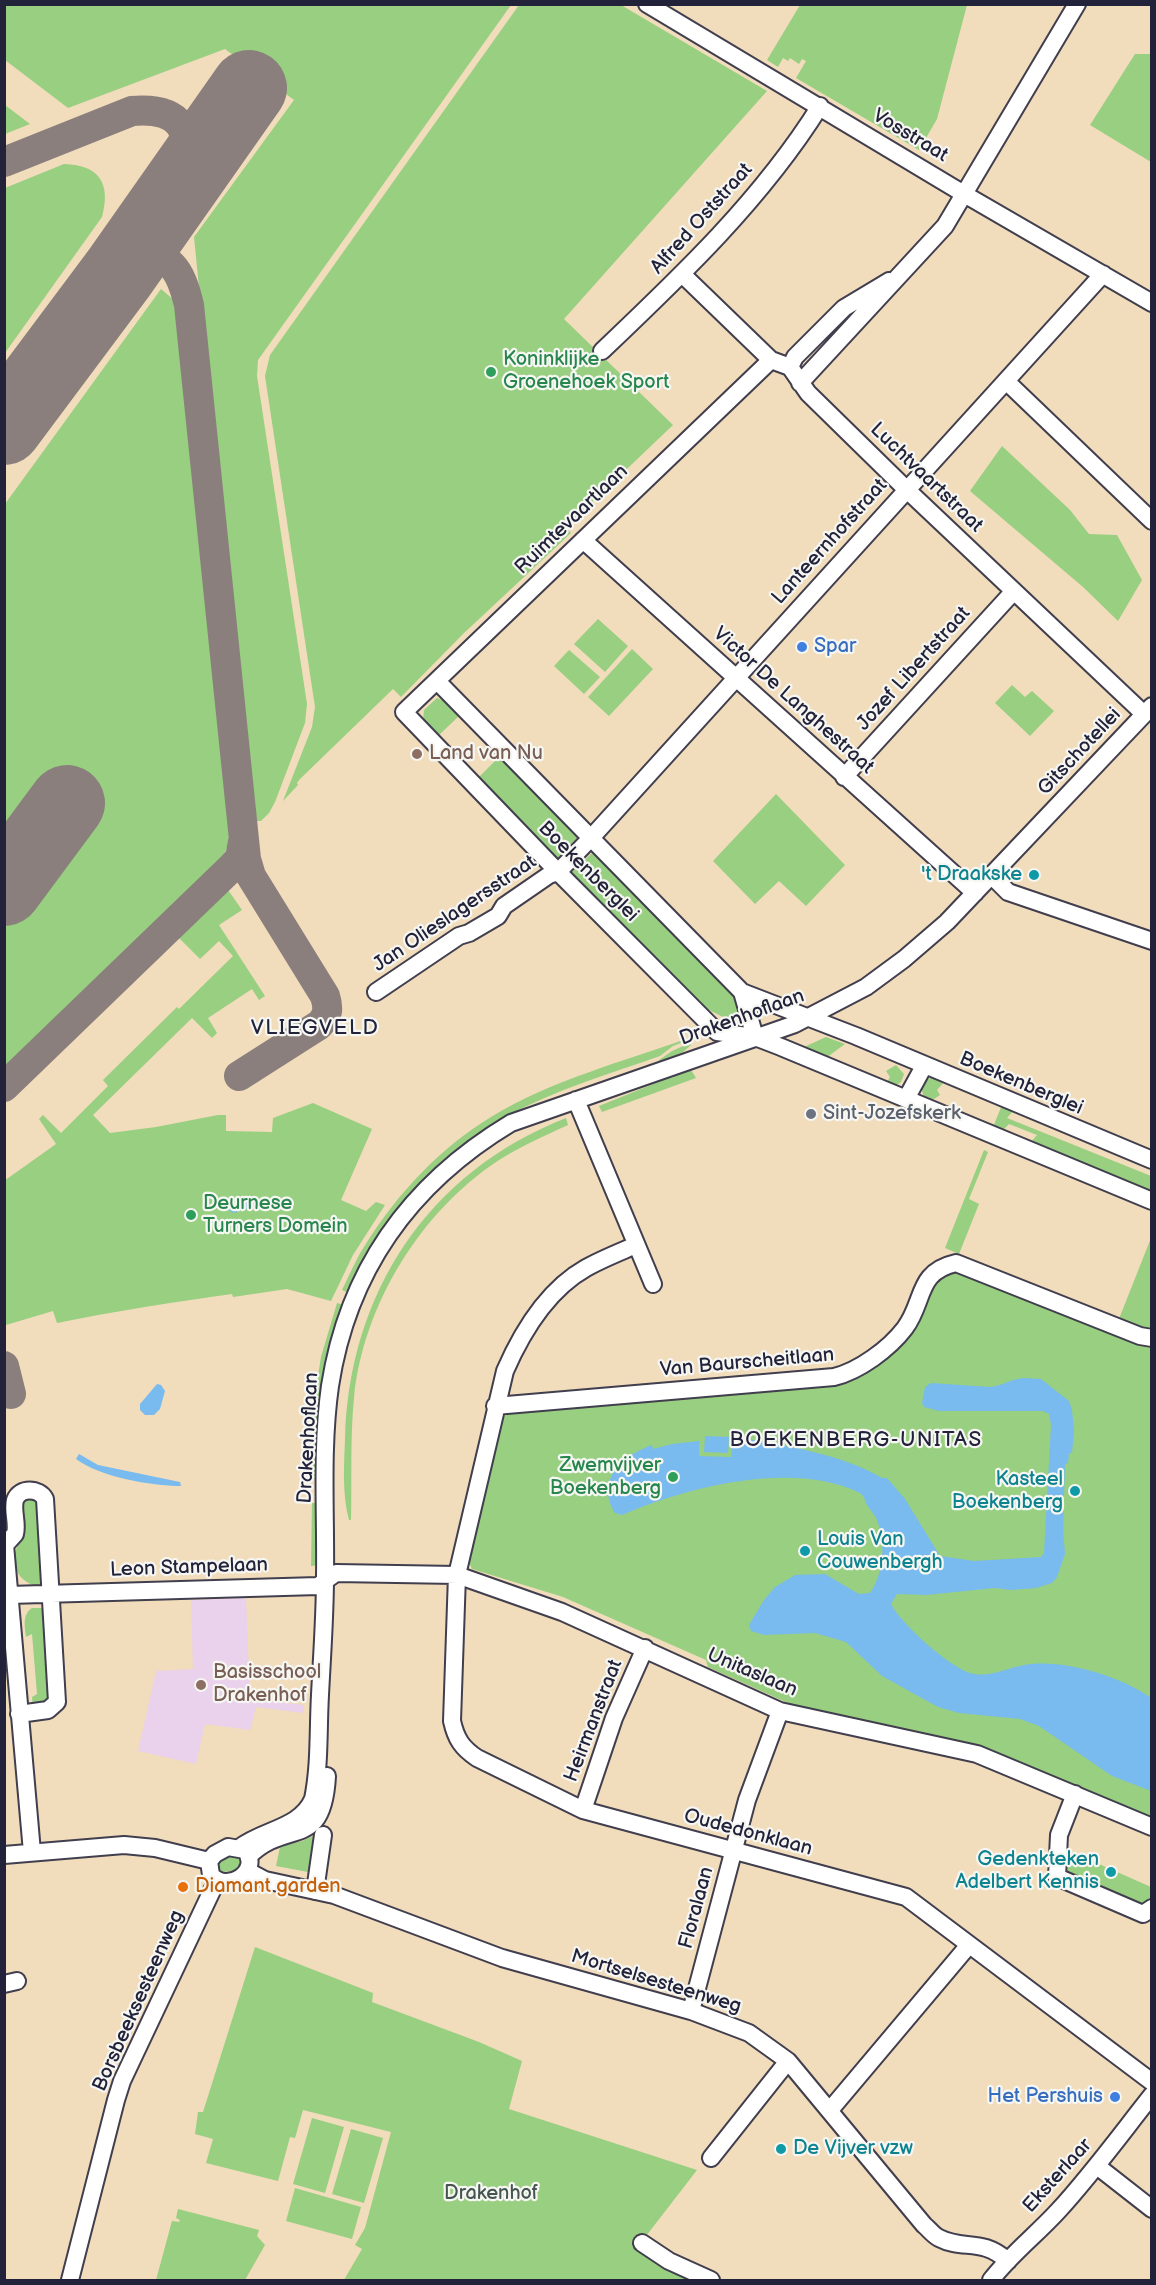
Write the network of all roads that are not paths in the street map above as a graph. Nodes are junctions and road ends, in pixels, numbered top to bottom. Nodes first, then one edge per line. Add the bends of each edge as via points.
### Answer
1 (647, 4) edge
2 (1077, 4) edge
3 (820, 106) junction
4 (964, 194) junction
5 (682, 274) junction
6 (1103, 274) junction
7 (898, 279) junction
8 (1152, 303) edge
9 (602, 351) dead end
10 (771, 360) junction
11 (790, 367) junction
12 (1005, 381) junction
13 (800, 383) junction
14 (906, 489) junction
15 (1152, 521) edge
16 (583, 540) junction
17 (1014, 591) junction
18 (736, 677) junction
19 (437, 681) junction
20 (1148, 710) edge
21 (404, 712) joint
22 (844, 777) junction
23 (1039, 826) joint
24 (590, 839) junction
25 (558, 872) junction
26 (992, 876) junction
27 (975, 893) junction
28 (1152, 941) edge
29 (376, 992) dead end
30 (742, 992) junction
31 (809, 1018) junction
32 (755, 1037) junction
33 (924, 1066) junction
34 (906, 1099) junction
35 (576, 1100) junction
36 (1152, 1160) edge
37 (1152, 1201) edge
38 (636, 1245) junction
39 (653, 1284) dead end
40 (1152, 1338) edge
41 (495, 1406) junction
42 (5, 1545) edge
43 (457, 1575) junction
44 (330, 1576) junction
45 (52, 1594) junction
46 (9, 1595) junction
47 (645, 1648) junction
48 (780, 1711) junction
49 (19, 1714) junction
50 (1075, 1794) junction
51 (583, 1810) junction
52 (1152, 1827) edge
53 (323, 1835) dead end
54 (734, 1851) junction
55 (32, 1852) junction
56 (4, 1855) edge
57 (245, 1858) junction
58 (209, 1861) junction
59 (217, 1880) junction
60 (315, 1891) junction
61 (1152, 1908) edge
62 (969, 1945) junction
63 (691, 2011) junction
64 (789, 2061) junction
65 (1152, 2082) edge
66 (1152, 2095) edge
67 (830, 2110) junction
68 (711, 2158) dead end
69 (1097, 2166) junction
70 (1152, 2208) edge
71 (642, 2243) dead end
72 (1008, 2261) junction
73 (70, 2280) edge
74 (711, 2280) edge
75 (991, 2280) edge

1 - 3 street, Vosstraat
2 - 4 street
3 - 4 street, Vosstraat
3 - 5 street, Alfred Oststraat via 783,161
4 - 6 street, Vosstraat
4 - 7 street via 945,226
5 - 9 street, Alfred Oststraat
5 - 10 street
6 - 8 street, Vosstraat
6 - 12 street, Lanteernhofstraat
7 - 11 street via 882,283 843,309 795,357
7 - 13 street
10 - 11 street
10 - 16 street, Ruimtevaartlaan
11 - 13 street, Luchtvaartstraat
12 - 14 street, Lanteernhofstraat
12 - 15 street
13 - 14 street, Luchtvaartstraat
14 - 17 street, Luchtvaartstraat
14 - 18 street, Lanteernhofstraat
16 - 18 street, Victor De Langhestraat
16 - 19 street, Ruimtevaartlaan
17 - 20 street, Luchtvaartstraat
17 - 22 street, Jozef Libertstraat
18 - 22 street, Victor De Langhestraat
18 - 24 street, Lanteernhofstraat
19 - 21 street, Ruimtevaartlaan
19 - 24 street, Boekenberglei
20 - 23 street, Gitschotellei
21 - 25 street, Boekenberglei
22 - 27 street, Victor De Langhestraat
23 - 26 street, Drakenhoflaan
24 - 25 street, Jan Olieslagersstraat
24 - 30 street, Boekenberglei
25 - 29 street, Jan Olieslagersstraat via 549,874 504,906 498,916 459,936
25 - 32 street, Boekenberglei via 717,1032
26 - 27 street, Drakenhoflaan
26 - 28 street via 1008,892
27 - 31 street, Drakenhoflaan via 904,959 866,987
30 - 31 street, Boekenberglei
30 - 32 street, Boekenberglei
31 - 32 street, Drakenhoflaan
31 - 33 street, Boekenberglei
32 - 34 street, Boekenberglei
32 - 35 street, Drakenhoflaan
33 - 34 street
33 - 36 street, Boekenberglei
34 - 37 street, Boekenberglei
35 - 38 street
35 - 44 street, Drakenhoflaan via 516,1132 452,1178 432,1196 374,1280 353,1333 340,1396
38 - 39 street
38 - 41 street, Oudedonklaan via 585,1269 547,1302 516,1346
40 - 41 street, Van Baurscheitlaan via 956,1263 930,1275 905,1328 849,1373
41 - 43 street, Oudedonklaan
42 - 45 street via 15,1534 14,1506 18,1495 39,1492 45,1500
42 - 46 street
43 - 44 street, Unitaslaan
43 - 47 street, Unitaslaan via 562,1612
43 - 51 street, Oudedonklaan via 452,1721 457,1739 477,1758
44 - 45 street, Leon Stampelaan via 318,1586
44 - 57 street, Drakenhoflaan via 323,1808 302,1831 264,1843
45 - 46 street, Leon Stampelaan
45 - 49 street via 57,1702 48,1710
46 - 49 street
47 - 48 street, Unitaslaan
47 - 51 street, Heirmanstraat via 614,1718
48 - 50 street, Unitaslaan via 977,1754
48 - 54 street, Floralaan via 747,1800
49 - 55 street
50 - 52 street, Unitaslaan
50 - 61 street via 1059,1835 1057,1877 1143,1914
51 - 54 street, Oudedonklaan
53 - 60 street
54 - 62 street, Oudedonklaan via 906,1897
54 - 63 street, Floralaan
55 - 56 street
55 - 58 street via 124,1845
57 - 58 street via 228,1847
57 - 59 street via 236,1880
57 - 60 street, Mortselsesteenweg via 265,1880
58 - 59 street via 210,1872
59 - 73 street, Borsbeeksesteenweg via 122,2081
60 - 63 street, Mortselsesteenweg via 502,1958
62 - 65 street, Oudedonklaan
62 - 67 street
63 - 64 street, Mortselsesteenweg via 749,2033
64 - 67 street, Mortselsesteenweg
64 - 68 street
66 - 69 street, Eksterlaar
67 - 72 street, Mortselsesteenweg via 938,2238 986,2246
69 - 70 street
69 - 72 street, Eksterlaar
71 - 74 street via 669,2261
72 - 75 street, Eksterlaar

